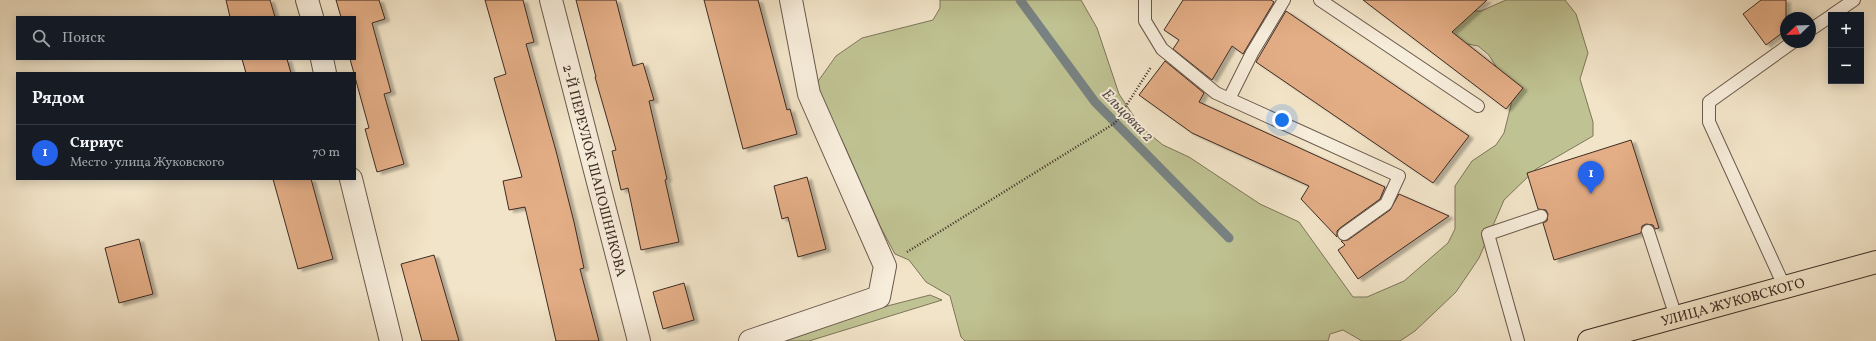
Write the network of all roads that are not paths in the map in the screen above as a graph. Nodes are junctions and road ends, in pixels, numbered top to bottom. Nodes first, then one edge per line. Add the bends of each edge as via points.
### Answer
1 (308, 0) edge
2 (551, 0) edge
3 (791, 0) edge
4 (1146, 0) edge
5 (1284, 0) edge
6 (1320, 0) edge
7 (1854, 0) edge
8 (1836, 12) edge
9 (312, 16) edge
10 (1828, 18) edge
11 (1816, 26) edge
12 (1785, 48) edge
13 (322, 60) edge
14 (325, 72) edge
15 (1230, 99) junction
16 (1478, 106) dead end
17 (352, 180) edge
18 (1541, 216) dead end
19 (1648, 231) dead end
20 (1344, 234) dead end
21 (1876, 262) edge
22 (1785, 288) junction
23 (1676, 317) junction
24 (391, 341) edge
25 (639, 341) edge
26 (750, 341) edge
27 (1518, 341) edge
28 (1589, 341) edge

1 - 9 street
2 - 25 street, 2-Й ПЕРЕУЛОК ШАПОШНИКОВА
3 - 26 street via 809,94 885,266 879,297
4 - 15 lane via 1145,20 1162,49 1216,93
5 - 15 lane via 1252,53
6 - 16 lane
7 - 8 lane
10 - 11 lane
12 - 22 lane via 1709,102 1709,122
13 - 14 street
15 - 20 lane via 1399,176 1386,204
17 - 24 street
18 - 27 lane via 1488,234
19 - 23 lane
21 - 22 main road, УЛИЦА ЖУКОВСКОГО
22 - 23 main road, УЛИЦА ЖУКОВСКОГО
23 - 28 main road, УЛИЦА ЖУКОВСКОГО

